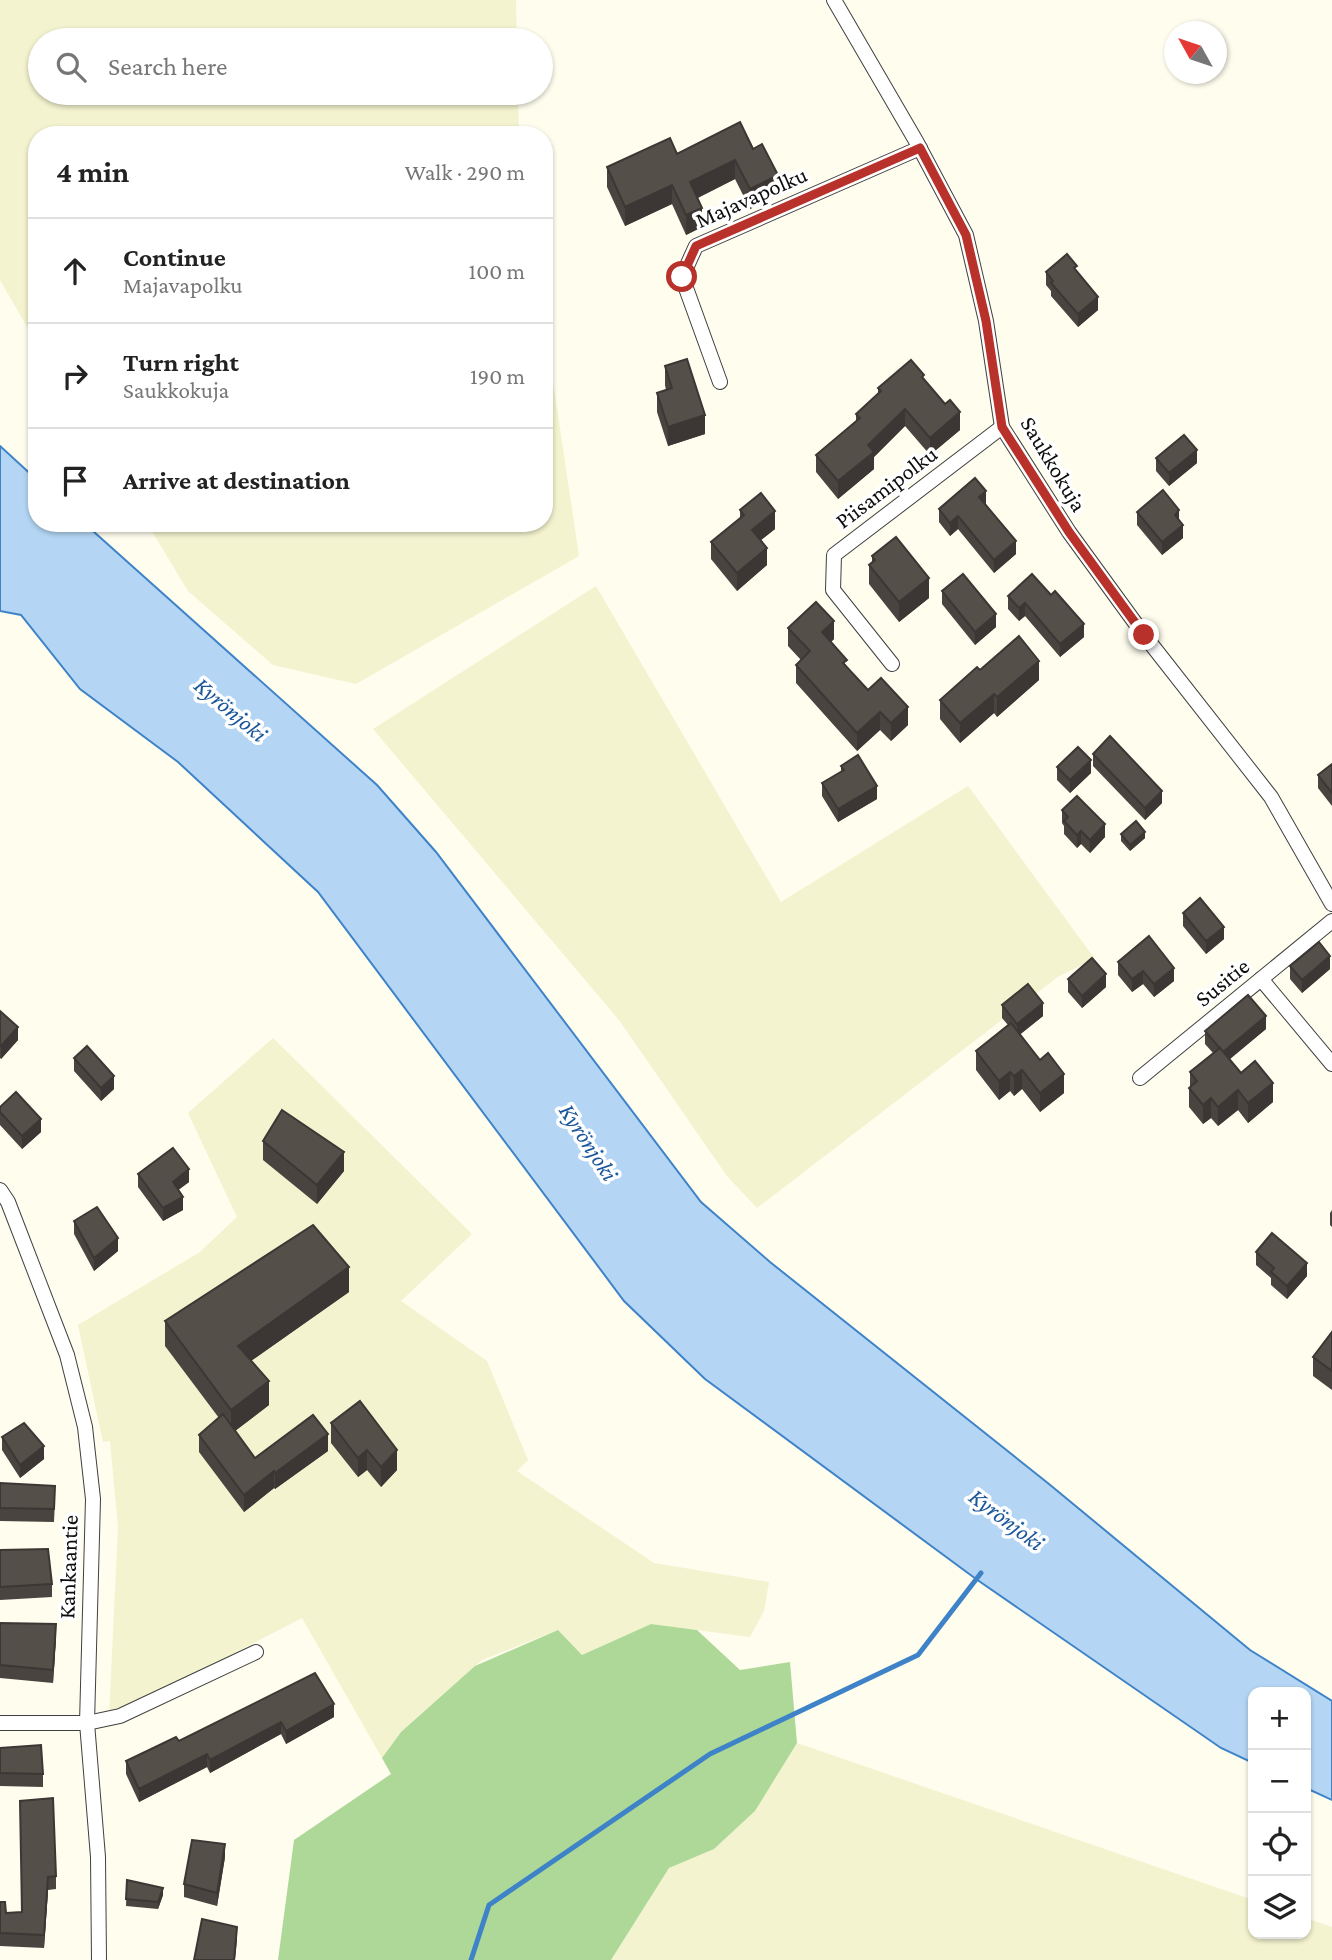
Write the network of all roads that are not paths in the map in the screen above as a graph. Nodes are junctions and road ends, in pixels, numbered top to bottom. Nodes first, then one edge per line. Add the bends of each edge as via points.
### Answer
1 (834, 0) edge
2 (920, 148) junction
3 (720, 382) dead end
4 (1002, 427) junction
5 (892, 664) dead end
6 (1332, 904) edge
7 (1332, 921) edge
8 (1261, 979) junction
9 (1332, 1064) edge
10 (1140, 1078) dead end
11 (0, 1191) edge
12 (256, 1652) dead end
13 (0, 1723) edge
14 (87, 1723) junction
15 (99, 1960) edge

1 - 2 street, Saukkokuja
2 - 3 street, Majavapolku via 696,246 682,277
2 - 4 street, Saukkokuja via 966,235 986,321
4 - 5 street, Piisamipolku via 834,555 833,590
4 - 6 street, Saukkokuja via 1069,532 1271,797
7 - 8 street, Susitie
8 - 9 street
8 - 10 street, Susitie
11 - 14 street, Kankaantie via 67,1355 85,1427 93,1499
12 - 14 street via 120,1716
13 - 14 street
14 - 15 street, Kankaantie via 98,1857

